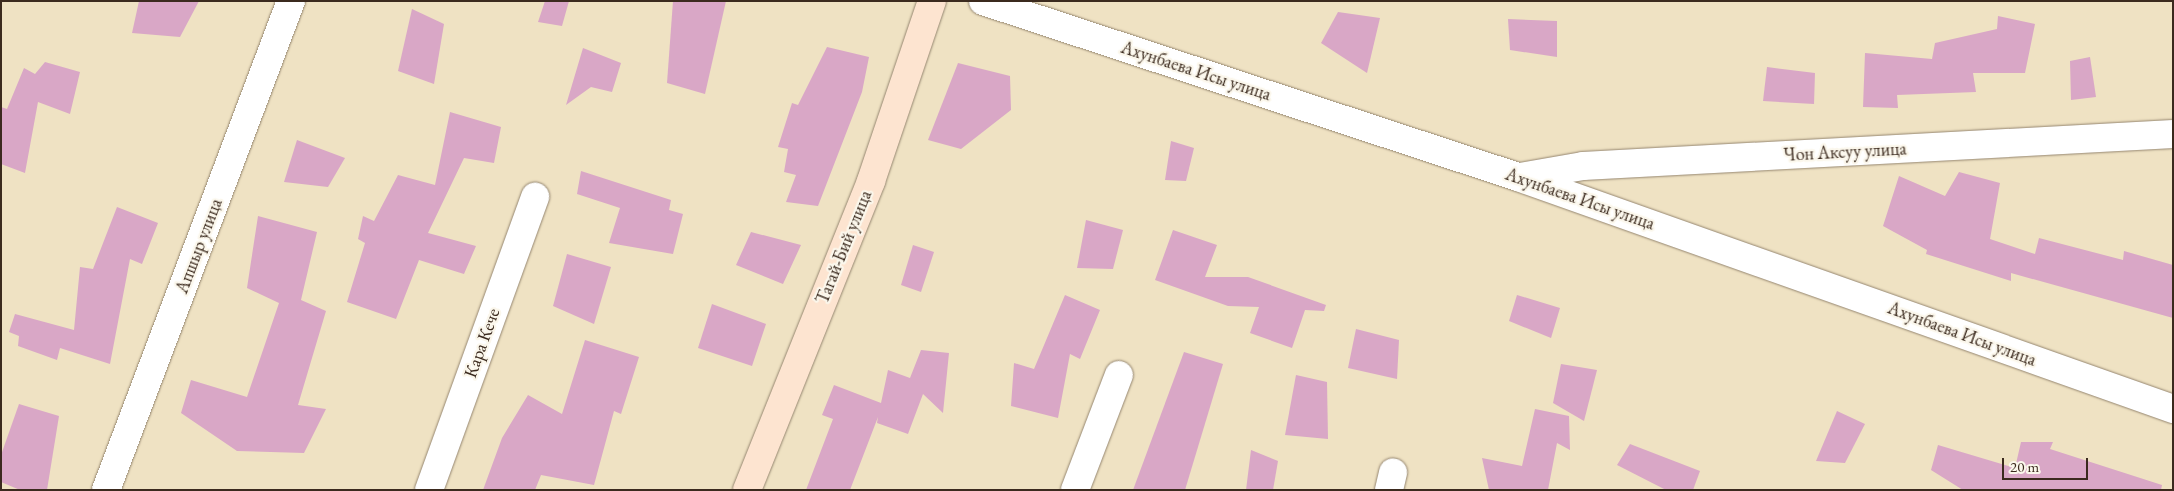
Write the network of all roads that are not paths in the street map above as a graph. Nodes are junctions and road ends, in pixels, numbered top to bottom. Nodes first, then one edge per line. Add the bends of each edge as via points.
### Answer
1 (291, 1) edge
2 (932, 1) edge
3 (983, 1) edge
4 (2173, 134) edge
5 (1518, 177) junction
6 (535, 197) dead end
7 (1118, 375) dead end
8 (2173, 409) edge
9 (106, 490) edge
10 (429, 490) edge
11 (747, 490) edge
12 (1075, 490) edge

1 - 9 street, Апшыр улица
2 - 11 street, Тагай-Бий улица via 871,181
3 - 5 street, Ахунбаева Исы улица
4 - 5 street, Чон Аксуу улица via 1583,166
5 - 8 street, Ахунбаева Исы улица
6 - 10 street, Кара Кече
7 - 12 street

